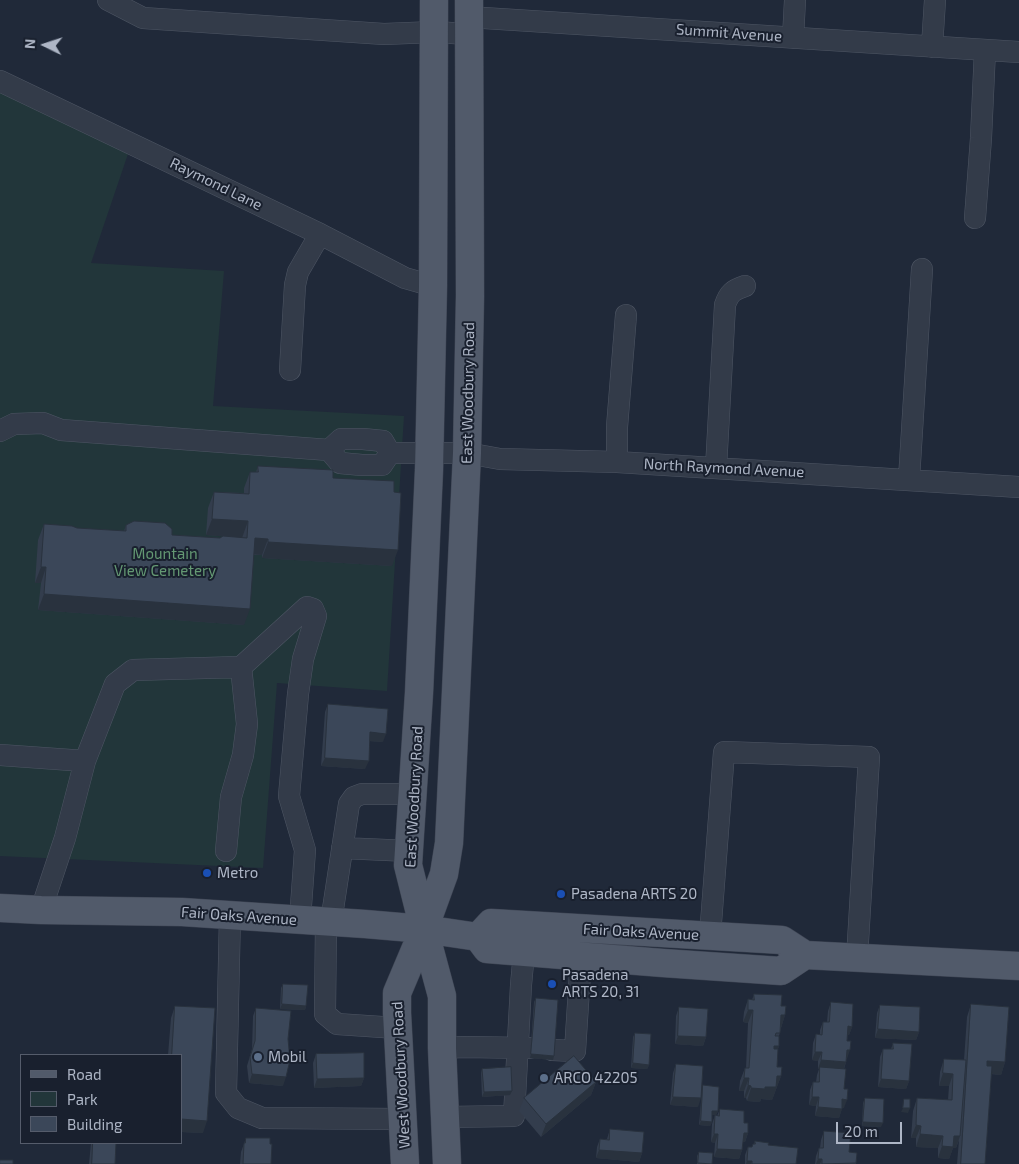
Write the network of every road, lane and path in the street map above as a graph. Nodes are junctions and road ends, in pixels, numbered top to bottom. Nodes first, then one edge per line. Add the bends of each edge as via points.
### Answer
1 (108, 0) edge
2 (434, 0) edge
3 (795, 0) edge
4 (934, 0) edge
5 (469, 17) edge
6 (434, 32) junction
7 (793, 38) junction
8 (932, 47) junction
9 (988, 50) junction
10 (1019, 52) edge
11 (0, 81) edge
12 (975, 218) dead end
13 (320, 234) junction
14 (922, 269) dead end
15 (432, 286) junction
16 (745, 286) dead end
17 (626, 315) dead end
18 (290, 370) dead end
19 (0, 431) edge
20 (429, 453) junction
21 (467, 453) junction
22 (618, 462) junction
23 (716, 468) junction
24 (909, 480) junction
25 (1019, 486) edge
26 (242, 667) junction
27 (0, 755) edge
28 (85, 761) junction
29 (413, 794) junction
30 (342, 848) junction
31 (226, 851) dead end
32 (409, 851) junction
33 (0, 908) edge
34 (41, 910) junction
35 (230, 915) junction
36 (319, 921) junction
37 (424, 929) junction
38 (710, 936) junction
39 (478, 937) junction
40 (524, 952) junction
41 (581, 956) junction
42 (805, 956) junction
43 (857, 958) junction
44 (1019, 966) edge
45 (577, 1021) junction
46 (397, 1028) junction
47 (525, 1028) junction
48 (442, 1048) junction
49 (445, 1117) junction
50 (403, 1119) junction
51 (405, 1164) edge
52 (447, 1164) edge

1 - 6 street, Summit Avenue via 143,18 384,34
2 - 6 main road, East Woodbury Road
3 - 7 street
4 - 8 street
5 - 6 street, Summit Avenue
5 - 7 street, Summit Avenue
5 - 21 main road, East Woodbury Road
6 - 15 main road, East Woodbury Road
7 - 8 street, Summit Avenue
8 - 9 street, Summit Avenue
9 - 10 street, Summit Avenue
9 - 12 street
11 - 13 street, Raymond Lane
13 - 15 street, Raymond Lane via 405,278
13 - 18 street via 298,272 295,285
14 - 24 street
15 - 20 main road, East Woodbury Road
16 - 23 street via 728,296 725,305
17 - 22 street via 617,427
19 - 20 street, North Raymond Avenue via 14,424 43,422 61,430 328,450 341,439 363,438 383,441 390,453
20 - 21 street, North Raymond Avenue
20 - 29 main road, East Woodbury Road
21 - 22 street, North Raymond Avenue via 500,459
21 - 37 main road, East Woodbury Road via 449,843 444,874
22 - 23 street, North Raymond Avenue
23 - 24 street, North Raymond Avenue
24 - 25 street, North Raymond Avenue
26 - 28 street via 133,670 115,684
26 - 31 street via 247,724 243,755 231,797
26 - 36 street via 307,607 313,609 316,616 303,659 298,694 290,796
27 - 28 street
28 - 34 street via 65,838
29 - 30 street via 362,794 354,797 349,804
29 - 32 main road, East Woodbury Road
30 - 32 street
30 - 36 street
32 - 37 main road, East Woodbury Road via 409,871
33 - 34 main road, Fair Oaks Avenue
34 - 35 main road, Fair Oaks Avenue
35 - 36 main road, Fair Oaks Avenue
35 - 50 street via 226,1093 238,1108 262,1118
36 - 37 main road, Fair Oaks Avenue
36 - 46 street via 325,1014 337,1024
37 - 39 main road, Fair Oaks Avenue
37 - 46 main road, West Woodbury Road via 397,992
37 - 48 main road via 442,996
38 - 39 main road, Fair Oaks Avenue via 491,923
38 - 42 main road, Fair Oaks Avenue via 782,940
38 - 43 street via 724,752 869,758
39 - 40 main road, Fair Oaks Avenue via 487,949
40 - 41 main road, Fair Oaks Avenue
40 - 47 street
41 - 42 main road, Fair Oaks Avenue via 781,971
41 - 45 street
42 - 43 main road
43 - 44 main road
45 - 45 street via 554,1030 575,1052
46 - 50 main road, West Woodbury Road
47 - 48 street
47 - 49 street via 514,1116
48 - 49 main road
49 - 52 main road
50 - 51 main road, West Woodbury Road

